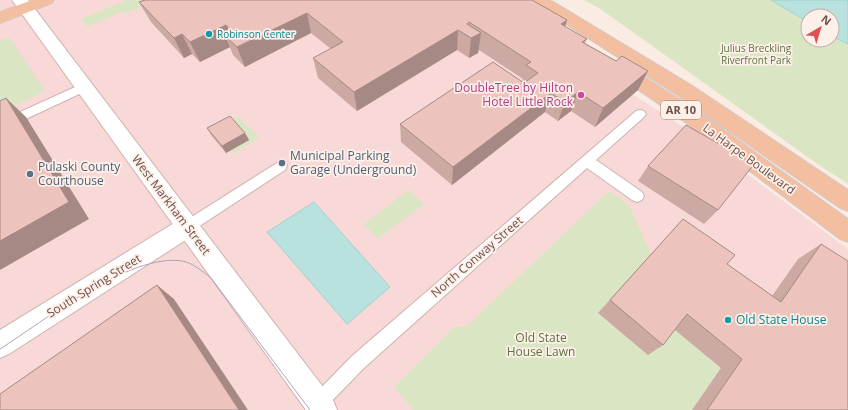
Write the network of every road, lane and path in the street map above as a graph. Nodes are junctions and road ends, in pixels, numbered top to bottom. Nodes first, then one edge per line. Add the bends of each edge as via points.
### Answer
1 (46, 0) edge
2 (23, 4) edge
3 (532, 6) edge
4 (0, 18) edge
5 (84, 87) junction
6 (640, 114) dead end
7 (0, 126) edge
8 (587, 161) junction
9 (280, 166) dead end
10 (637, 196) dead end
11 (848, 202) edge
12 (187, 227) junction
13 (848, 232) edge
14 (0, 345) edge
15 (320, 406) edge

1 - 2 main road
2 - 4 main road
2 - 5 street, West Markham Street
3 - 11 main road, La Harpe Boulevard / AR 10 via 684,90
3 - 13 main road, La Harpe Boulevard / AR 10 via 692,117
5 - 7 lane
5 - 12 street, West Markham Street
6 - 8 lane, North Conway Street
8 - 10 lane
8 - 15 lane, North Conway Street via 358,362
9 - 12 lane
12 - 14 street, South Spring Street
12 - 15 street, West Markham Street

